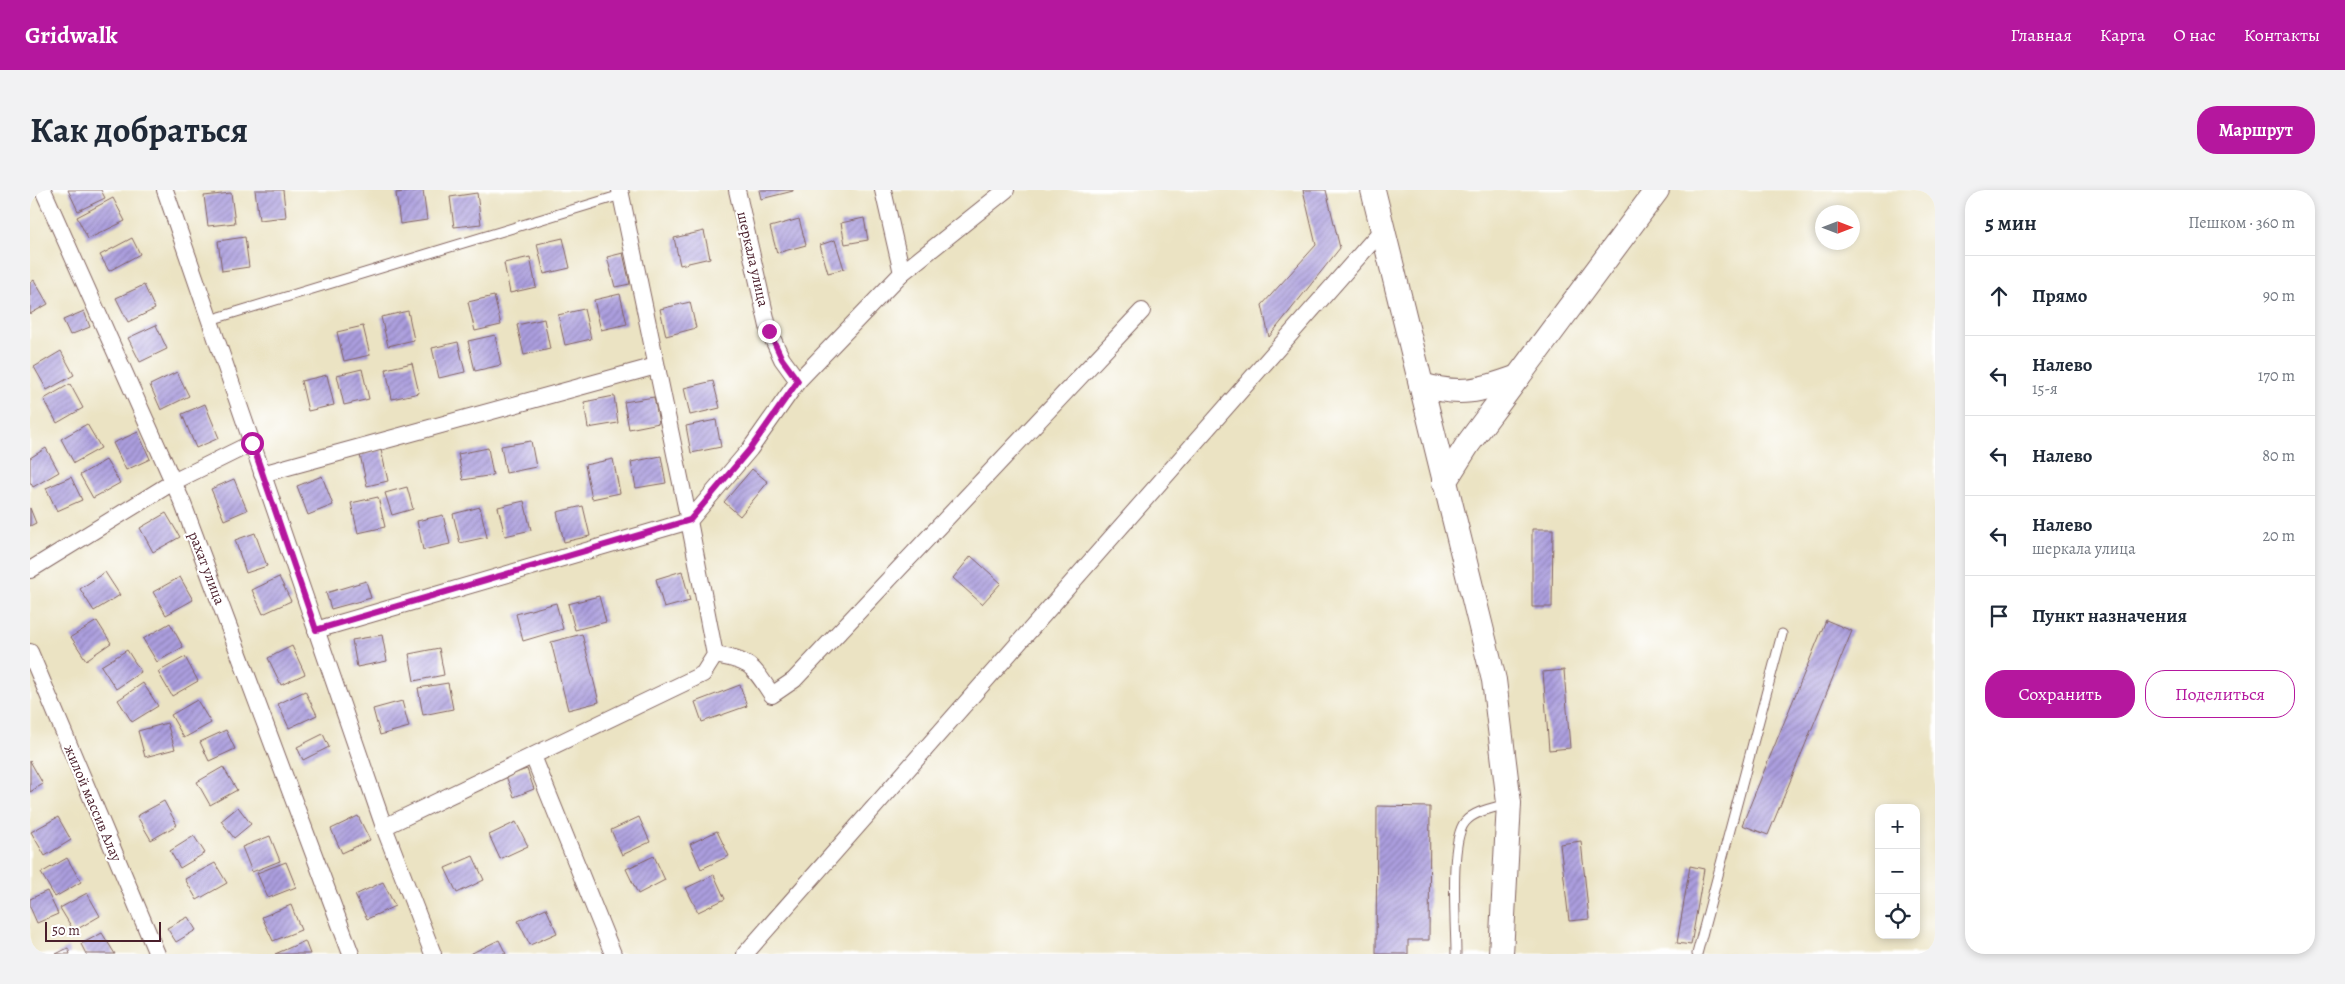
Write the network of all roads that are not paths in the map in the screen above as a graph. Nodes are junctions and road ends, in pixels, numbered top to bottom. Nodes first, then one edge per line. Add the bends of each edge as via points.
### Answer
1 (43, 190) edge
2 (165, 190) edge
3 (738, 190) edge
4 (883, 190) edge
5 (1006, 190) edge
6 (1373, 190) edge
7 (1657, 190) edge
8 (620, 192) edge
9 (1382, 230) junction
10 (902, 273) junction
11 (1142, 311) dead end
12 (210, 320) junction
13 (656, 366) junction
14 (1518, 377) junction
15 (798, 381) junction
16 (1421, 385) junction
17 (252, 443) junction
18 (262, 474) junction
19 (173, 482) junction
20 (1444, 482) junction
21 (690, 520) junction
22 (30, 570) edge
23 (316, 630) junction
24 (1782, 634) dead end
25 (30, 652) edge
26 (715, 655) junction
27 (533, 756) junction
28 (1509, 803) junction
29 (384, 827) junction
30 (157, 954) edge
31 (351, 954) edge
32 (433, 954) edge
33 (613, 954) edge
34 (745, 954) edge
35 (1456, 954) edge
36 (1501, 954) edge
37 (1697, 954) edge

1 - 19 street, рахат улица
2 - 12 street
3 - 15 street, шеркала улица via 769,331 782,359
4 - 10 street
5 - 10 street
6 - 9 main road
7 - 14 main road
8 - 12 lane
8 - 13 street
9 - 16 main road
9 - 34 street
10 - 15 street
11 - 26 street via 794,680 772,695 748,664
12 - 17 street
13 - 18 street
13 - 21 street
14 - 16 main road via 1462,392
14 - 20 main road
15 - 21 street via 750,449
16 - 20 main road
17 - 18 street
17 - 19 street
18 - 23 street
19 - 22 street
19 - 31 street, рахат улица
20 - 28 main road via 1494,680
21 - 23 street
21 - 26 street
23 - 29 street
24 - 37 lane
25 - 30 street, жилой массив Алау
26 - 27 street via 703,674
27 - 29 street
27 - 33 street
28 - 35 lane via 1481,811 1466,820 1459,832 1456,849
28 - 36 main road
29 - 32 street

